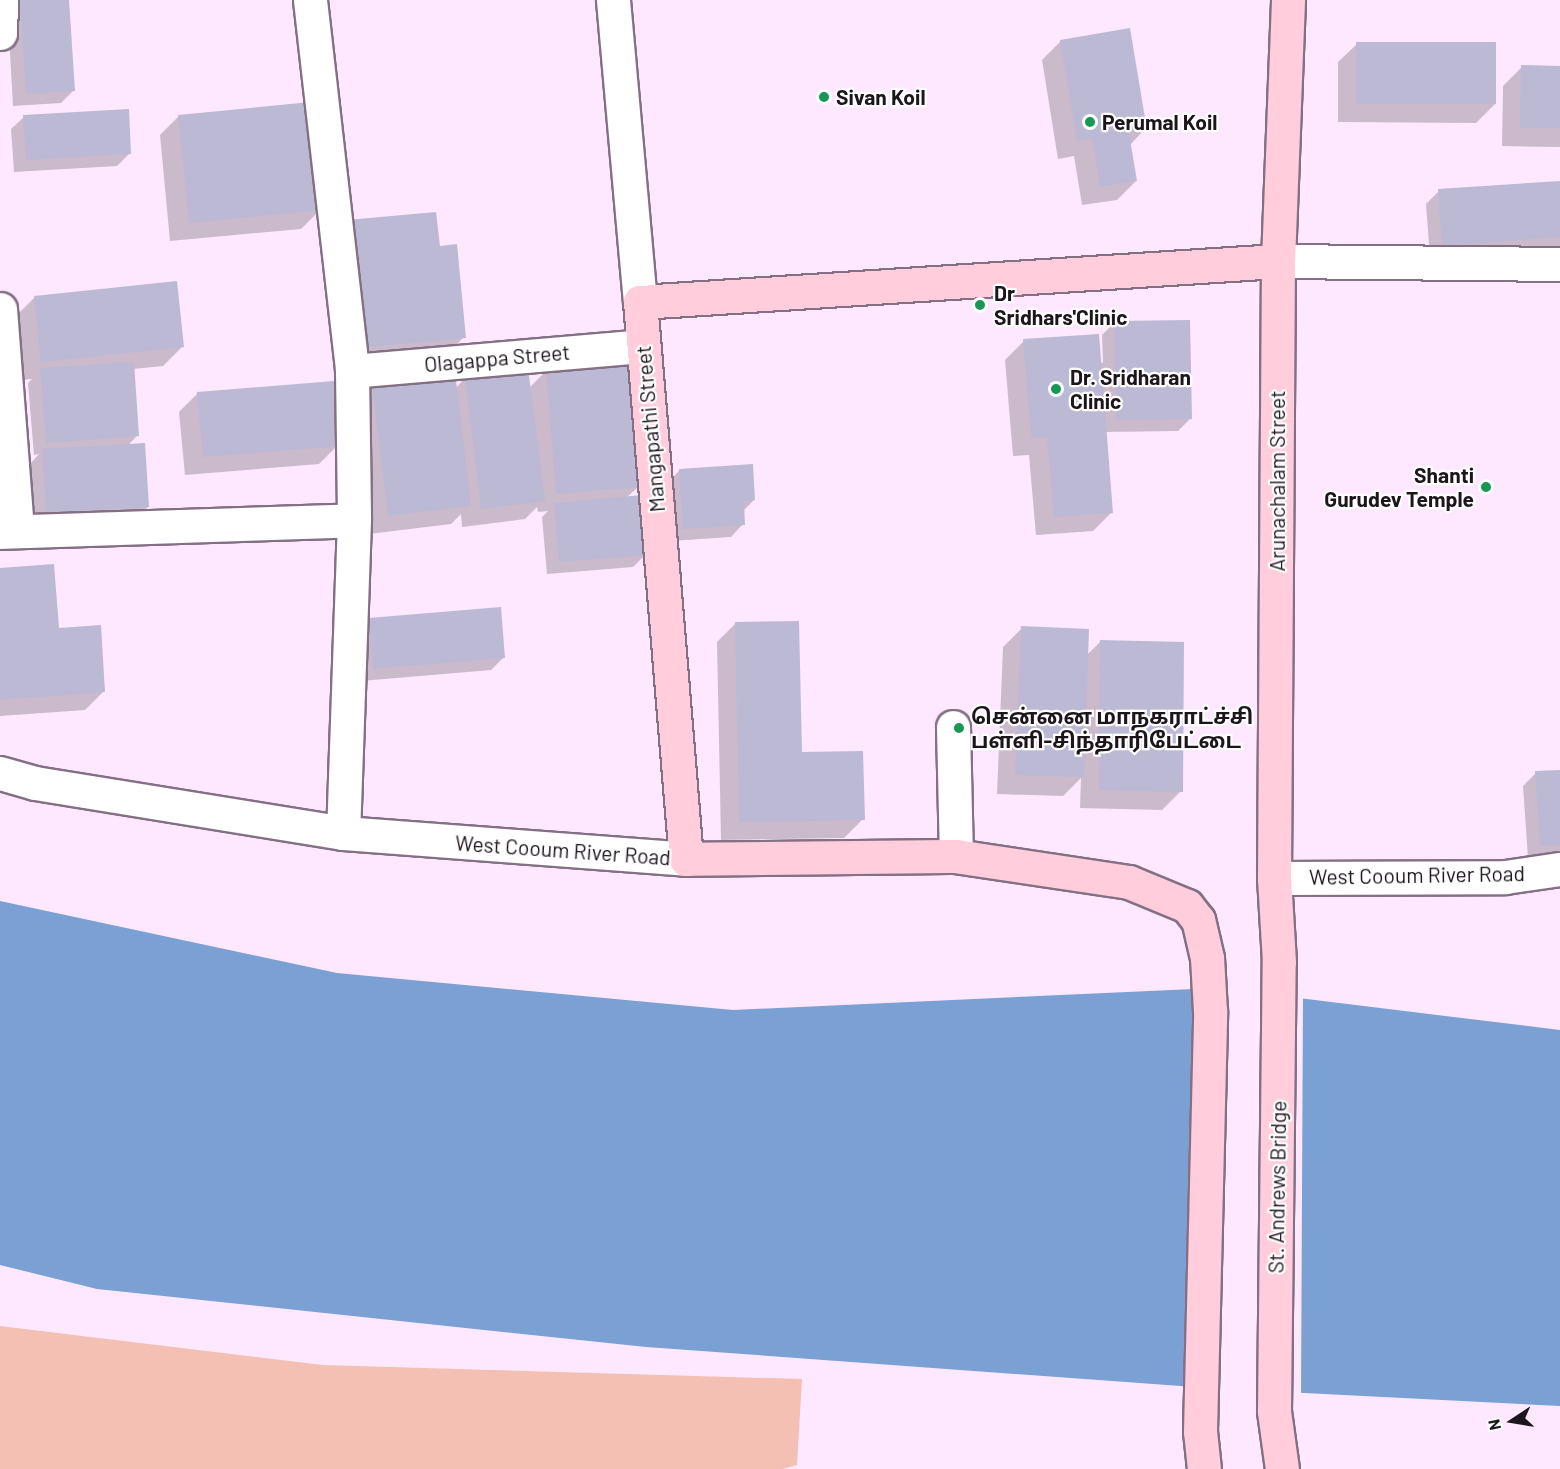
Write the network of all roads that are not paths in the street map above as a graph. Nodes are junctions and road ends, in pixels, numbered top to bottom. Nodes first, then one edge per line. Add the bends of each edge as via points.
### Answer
1 (1, 0) edge
2 (310, 0) edge
3 (613, 0) edge
4 (1288, 0) edge
5 (0, 33) edge
6 (1278, 261) junction
7 (1560, 264) edge
8 (640, 302) junction
9 (0, 309) edge
10 (643, 346) junction
11 (352, 371) junction
12 (354, 520) junction
13 (8, 531) edge
14 (953, 727) dead end
15 (0, 772) edge
16 (343, 833) junction
17 (956, 856) junction
18 (686, 859) junction
19 (1560, 869) edge
20 (1275, 878) junction
21 (1279, 962) joint
22 (1203, 1469) edge
23 (1282, 1469) edge

1 - 5 street
2 - 11 street
3 - 8 street, Mangapathi Street
4 - 6 main road, Arunachalam Street
6 - 7 street
6 - 8 main road
6 - 20 main road, Arunachalam Street
8 - 10 main road, Mangapathi Street
9 - 13 street
10 - 11 street, Olagappa Street
10 - 18 main road, Mangapathi Street
11 - 12 street
12 - 13 street
12 - 16 street
14 - 17 street
15 - 16 street, West Cooum River Road via 35,783
16 - 18 street, West Cooum River Road
17 - 18 main road, West Cooum River Road
17 - 22 main road, West Cooum River Road via 1129,882 1187,906 1198,920 1207,958 1210,1011 1200,1431
19 - 20 street, West Cooum River Road via 1505,877
20 - 21 main road, Arunachalam Street
21 - 23 main road, St. Andrews Bridge via 1274,1411

